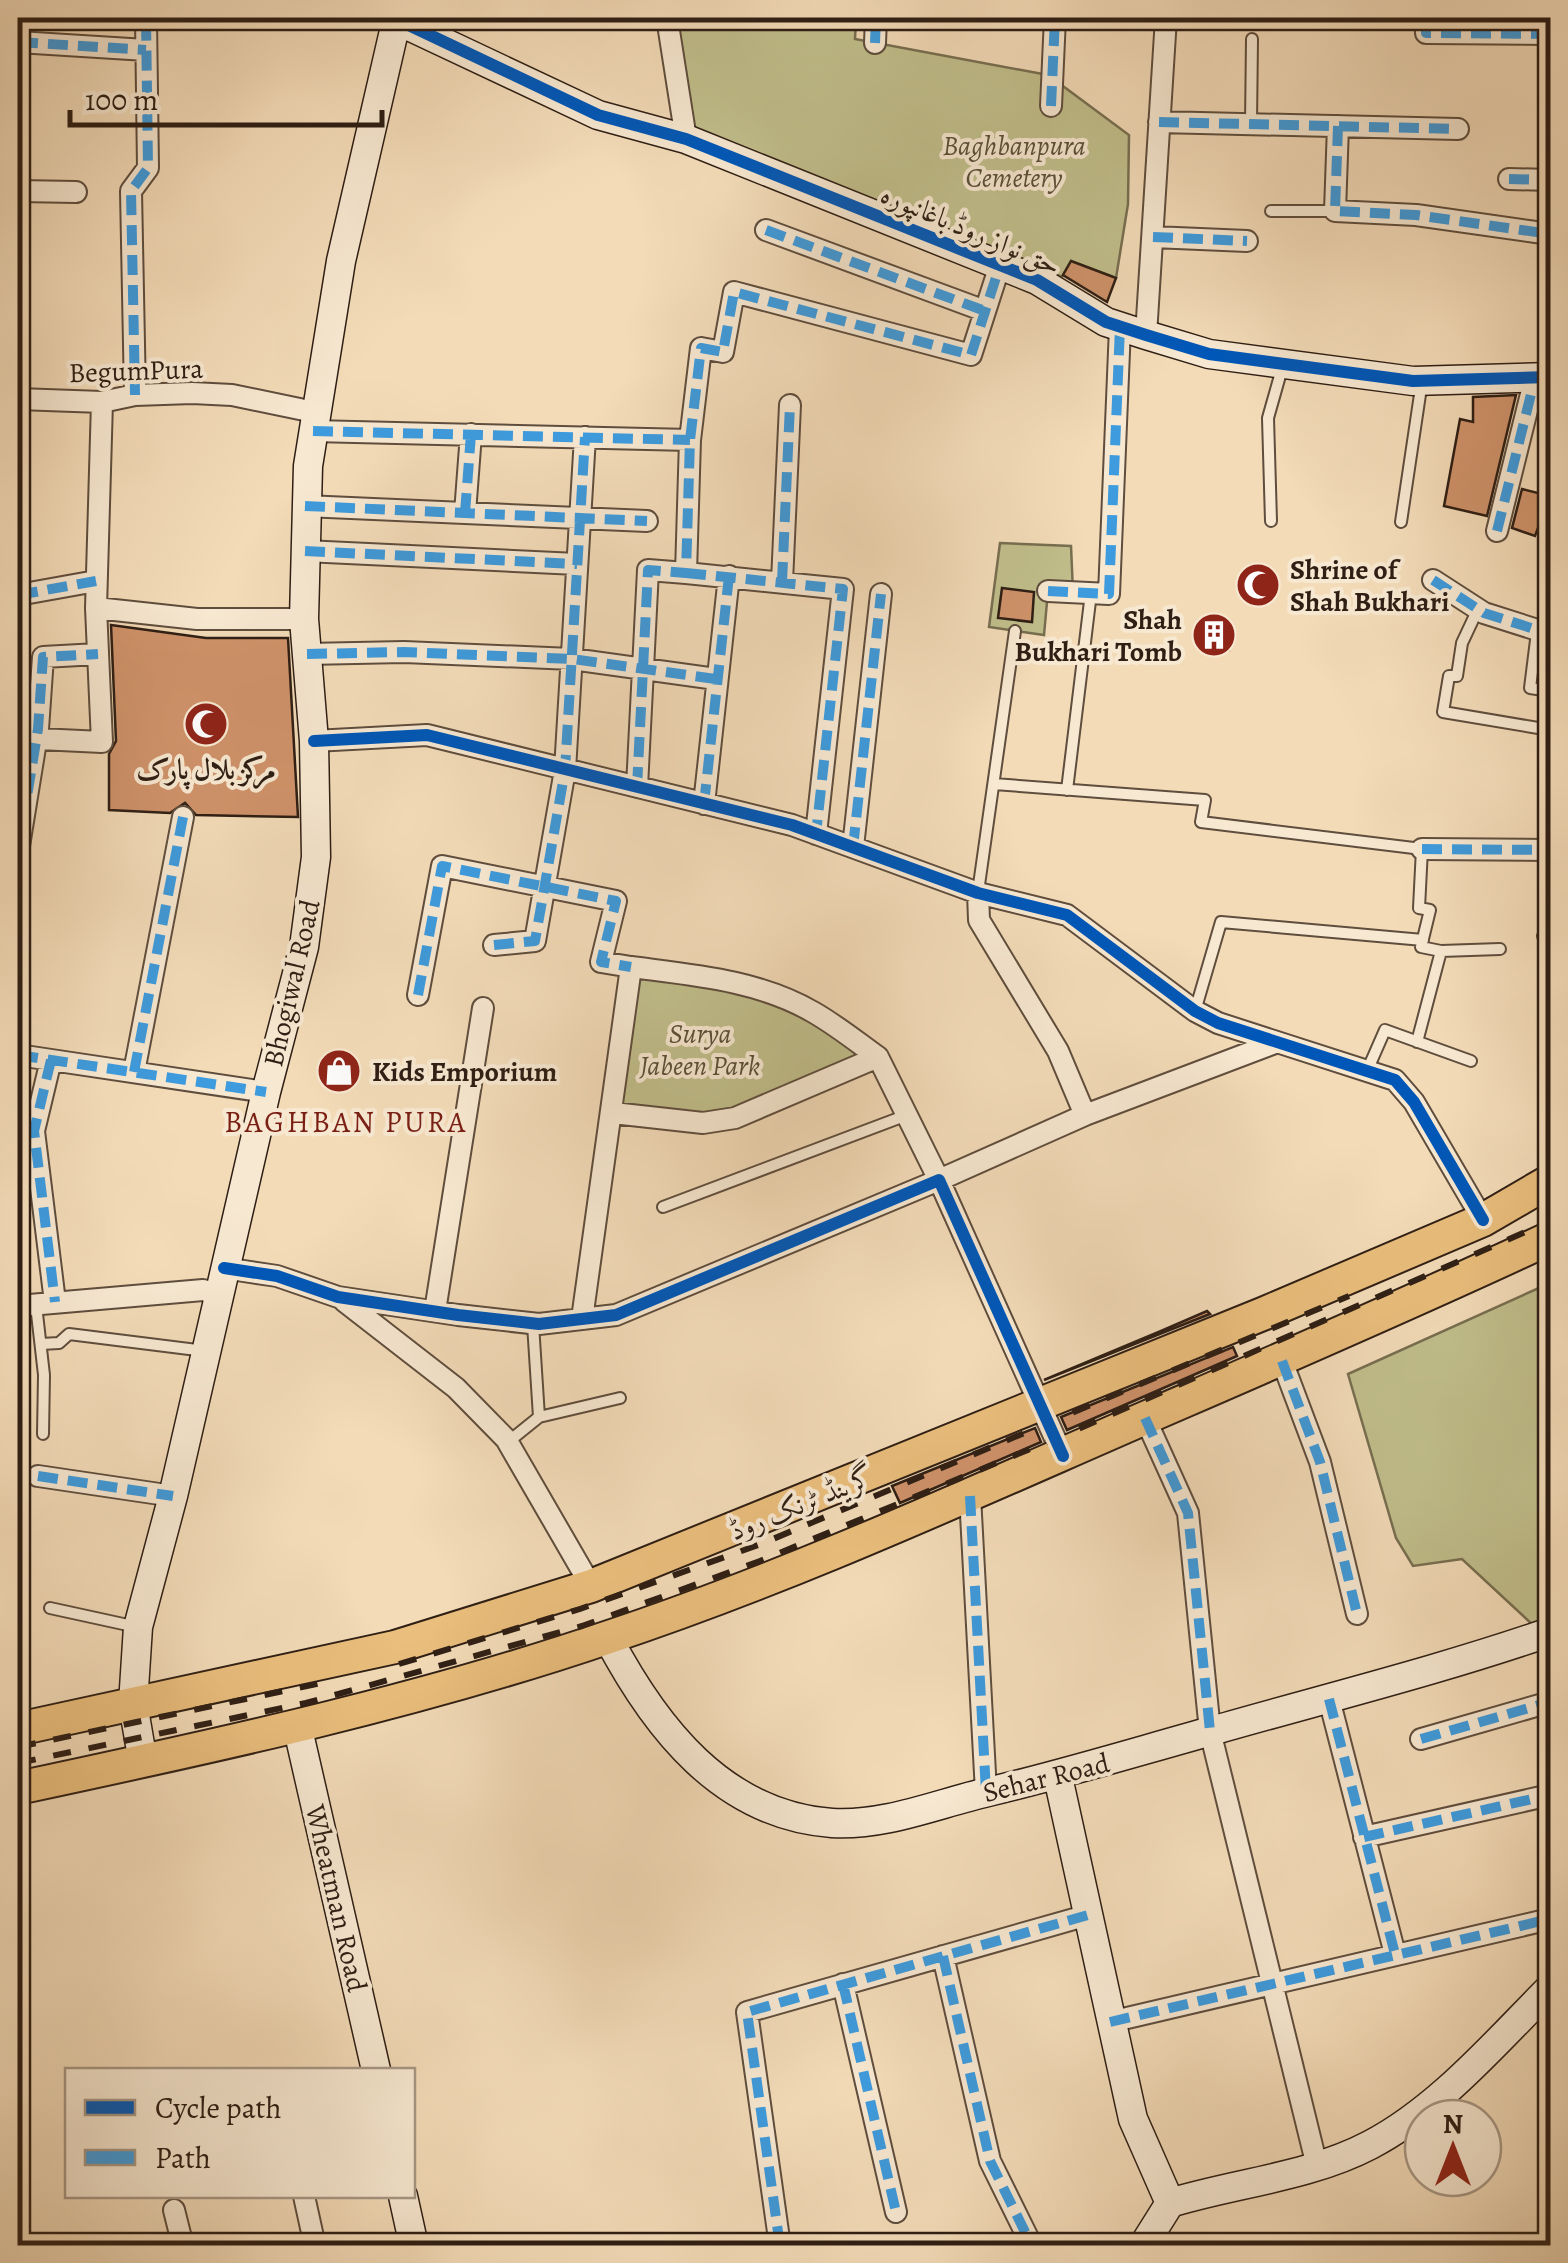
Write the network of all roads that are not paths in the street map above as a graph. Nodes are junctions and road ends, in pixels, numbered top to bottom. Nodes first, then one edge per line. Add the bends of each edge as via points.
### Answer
1 (146, 18) edge
2 (395, 18) edge
3 (667, 18) edge
4 (876, 18) edge
5 (1054, 18) edge
6 (1166, 18) edge
7 (1426, 18) edge
8 (1550, 34) edge
9 (1252, 38) dead end
10 (18, 42) edge
11 (875, 44) dead end
12 (146, 50) junction
13 (1050, 106) dead end
14 (1159, 122) junction
15 (1251, 124) junction
16 (1338, 126) junction
17 (1458, 129) dead end
18 (686, 139) junction
19 (1509, 178) dead end
20 (1550, 180) edge
21 (18, 191) edge
22 (76, 192) dead end
23 (1270, 211) dead end
24 (1335, 211) junction
25 (766, 230) dead end
26 (1550, 234) edge
27 (1152, 237) junction
28 (1247, 240) dead end
29 (1000, 265) junction
30 (985, 310) junction
31 (1133, 331) junction
32 (1284, 364) junction
33 (1543, 378) edge
34 (1422, 380) junction
35 (134, 395) junction
36 (18, 399) edge
37 (102, 402) junction
38 (790, 405) dead end
39 (313, 422) junction
40 (471, 434) junction
41 (585, 437) junction
42 (690, 440) junction
43 (305, 506) junction
44 (465, 513) junction
45 (580, 517) junction
46 (646, 521) dead end
47 (1272, 521) dead end
48 (1401, 522) dead end
49 (1497, 531) dead end
50 (304, 551) junction
51 (578, 564) junction
52 (686, 574) junction
53 (729, 576) junction
54 (1434, 580) dead end
55 (96, 581) junction
56 (782, 582) junction
57 (1048, 591) dead end
58 (1092, 593) junction
59 (881, 594) dead end
60 (18, 595) edge
61 (96, 608) junction
62 (1478, 609) junction
63 (304, 619) junction
64 (1015, 631) dead end
65 (1544, 633) edge
66 (98, 654) junction
67 (306, 654) junction
68 (572, 659) junction
69 (644, 669) junction
70 (716, 679) junction
71 (1550, 691) edge
72 (1550, 730) edge
73 (27, 739) edge
74 (314, 741) junction
75 (565, 770) junction
76 (994, 784) junction
77 (637, 787) junction
78 (1067, 790) junction
79 (704, 804) junction
80 (183, 817) dead end
81 (816, 834) junction
82 (853, 847) junction
83 (1422, 848) junction
84 (1550, 850) edge
85 (18, 852) edge
86 (544, 886) junction
87 (978, 892) junction
88 (1543, 936) dead end
89 (1423, 940) junction
90 (494, 945) dead end
91 (1550, 948) edge
92 (1500, 950) dead end
93 (1441, 951) junction
94 (630, 967) junction
95 (418, 996) dead end
96 (483, 1008) dead end
97 (1195, 1011) junction
98 (1275, 1042) junction
99 (1417, 1042) junction
100 (18, 1055) edge
101 (878, 1057) junction
102 (51, 1060) junction
103 (1471, 1061) dead end
104 (1367, 1071) junction
105 (134, 1072) junction
106 (266, 1092) junction
107 (613, 1113) junction
108 (908, 1114) junction
109 (1085, 1115) junction
110 (40, 1177) junction
111 (18, 1180) edge
112 (939, 1180) junction
113 (1550, 1181) edge
114 (663, 1207) dead end
115 (1483, 1220) junction
116 (1550, 1238) edge
117 (221, 1281) junction
118 (338, 1297) junction
119 (36, 1304) edge
120 (435, 1311) junction
121 (582, 1320) junction
122 (533, 1324) junction
123 (40, 1344) junction
124 (207, 1351) junction
125 (1282, 1361) junction
126 (620, 1398) dead end
127 (1042, 1407) junction
128 (538, 1418) junction
129 (1145, 1418) junction
130 (43, 1434) dead end
131 (508, 1442) junction
132 (1063, 1456) junction
133 (38, 1476) dead end
134 (174, 1496) junction
135 (970, 1496) junction
136 (591, 1586) junction
137 (50, 1608) dead end
138 (1358, 1614) dead end
139 (138, 1627) junction
140 (1550, 1632) edge
141 (608, 1638) junction
142 (1329, 1699) junction
143 (1550, 1702) edge
144 (133, 1704) junction
145 (298, 1725) junction
146 (18, 1729) edge
147 (1210, 1731) junction
148 (1421, 1739) dead end
149 (143, 1762) junction
150 (1058, 1777) junction
151 (18, 1788) edge
152 (986, 1792) junction
153 (1550, 1795) edge
154 (1364, 1838) junction
155 (1088, 1915) junction
156 (1550, 1918) edge
157 (1394, 1954) junction
158 (943, 1956) junction
159 (1274, 1981) junction
160 (842, 1984) junction
161 (1550, 1988) edge
162 (1110, 2022) junction
163 (376, 2068) edge
164 (1318, 2166) junction
165 (304, 2198) edge
166 (403, 2198) edge
167 (1170, 2203) junction
168 (174, 2210) dead end
169 (896, 2212) dead end
170 (183, 2246) edge
171 (315, 2246) edge
172 (414, 2246) edge
173 (780, 2246) edge
174 (1032, 2246) edge
175 (1143, 2246) edge

1 - 12 street
2 - 18 street, حق نواز روڈ باغانپورہ via 598,116
2 - 39 street, Bhogiwal Road
3 - 18 street
4 - 11 street
5 - 13 street
6 - 14 street
7 - 8 street via 1426,33
9 - 15 lane
10 - 12 street
12 - 35 street via 148,168 131,191
14 - 15 street
14 - 27 street
15 - 16 street
16 - 17 street
16 - 24 street
18 - 29 street, حق نواز روڈ باغانپورہ
19 - 20 street
21 - 22 street
23 - 24 lane
24 - 26 street
25 - 30 street
27 - 28 street
27 - 31 street
29 - 30 street
29 - 31 street, حق نواز روڈ باغانپورہ
30 - 42 street via 971,355 734,292 723,352 701,348
31 - 32 street, حق نواز روڈ باغانپورہ via 1208,354
31 - 58 street via 1109,594
32 - 34 street, حق نواز روڈ باغانپورہ
32 - 47 lane via 1268,418
33 - 34 street, حق نواز روڈ باغانپورہ
33 - 49 street
34 - 48 lane
35 - 37 street, BegumPura
35 - 39 street, BegumPura via 232,396
36 - 37 street, BegumPura
37 - 55 street
38 - 56 street
39 - 40 street, BegumPura
39 - 43 street, Bhogiwal Road
40 - 41 street, BegumPura
40 - 44 street
41 - 42 street, BegumPura
41 - 45 street
42 - 52 street
43 - 44 street
43 - 50 street, Bhogiwal Road
44 - 45 street
45 - 46 street
45 - 51 street
50 - 51 street
50 - 63 street, Bhogiwal Road
51 - 68 street
52 - 53 street
52 - 69 street via 648,570
53 - 56 street
53 - 70 street
54 - 62 street
55 - 60 street
55 - 61 street
56 - 81 street via 844,589
57 - 58 street
58 - 78 lane
59 - 82 street
61 - 63 street via 198,619
61 - 66 street
62 - 65 street
62 - 72 lane via 1462,643 1457,676 1448,676 1443,712
63 - 67 street, Bhogiwal Road
64 - 76 lane
65 - 71 lane via 1530,688
66 - 73 street via 43,657
66 - 73 street via 102,742
67 - 68 street
67 - 74 street, Bhogiwal Road
68 - 69 street
68 - 75 street
69 - 70 street
69 - 77 street
70 - 79 street
73 - 85 street
74 - 75 street via 427,734
74 - 106 street, Bhogiwal Road via 316,857 307,929
75 - 77 street
75 - 86 street
76 - 78 lane
76 - 87 lane
77 - 79 street
78 - 83 lane via 1205,800 1202,822
79 - 81 street
80 - 105 street
81 - 82 street
82 - 87 street
83 - 84 street
83 - 89 lane via 1419,908 1430,910
86 - 90 street via 535,941
86 - 94 street via 616,900 601,962
86 - 95 street via 442,866
87 - 97 street via 1066,915
87 - 109 street via 979,920 1058,1051
88 - 91 lane
89 - 93 lane via 1421,947
89 - 97 lane via 1221,922
92 - 93 lane
93 - 99 lane
94 - 101 street via 730,980 778,997 812,1011
94 - 107 street
96 - 120 street
97 - 98 street
98 - 104 street
98 - 109 street
99 - 103 lane
99 - 104 lane via 1385,1030
100 - 102 street
101 - 107 street via 735,1118 702,1123
101 - 108 street
102 - 105 street
102 - 110 street via 34,1131
104 - 115 street via 1395,1080 1414,1102
105 - 106 street
106 - 117 street, Bhogiwal Road
107 - 121 street
108 - 112 street
108 - 114 lane
109 - 112 street
110 - 111 street
110 - 119 street
112 - 121 street via 616,1315
112 - 127 street
113 - 115 main road, گرینڈ ٹرنک روڈ
115 - 127 main road, گرینڈ ٹرنک روڈ
116 - 125 main road, گرینڈ ٹرنک روڈ
117 - 118 street via 277,1276
117 - 119 street via 203,1290
117 - 124 street, Bhogiwal Road
118 - 120 street
118 - 131 street via 456,1388
119 - 123 lane
120 - 122 street
121 - 122 street
122 - 128 lane
123 - 124 lane via 59,1343 69,1334
123 - 130 lane
124 - 134 street, Bhogiwal Road
125 - 129 main road, گرینڈ ٹرنک روڈ
125 - 138 street via 1320,1462
126 - 128 lane
127 - 132 street
127 - 136 main road, گرینڈ ٹرنک روڈ
128 - 131 lane
129 - 132 main road, گرینڈ ٹرنک روڈ
129 - 147 street via 1188,1514
131 - 136 street
132 - 135 main road, گرینڈ ٹرنک روڈ
133 - 134 street
134 - 139 street, Bhogiwal Road
135 - 141 main road, گرینڈ ٹرنک روڈ
135 - 152 street
136 - 144 main road, گرینڈ ٹرنک روڈ via 395,1647
137 - 139 lane
139 - 144 street, Bhogiwal Road
140 - 142 street, Sehar Road
141 - 145 main road, گرینڈ ٹرنک روڈ
141 - 152 street, Sehar Road via 629,1678 694,1764 736,1792 831,1822 895,1818
142 - 147 street, Sehar Road
142 - 154 street
143 - 148 street
144 - 146 main road, گرینڈ ٹرنک روڈ
144 - 149 street, Bhogiwal Road
145 - 149 main road, گرینڈ ٹرنک روڈ
145 - 163 street, Wheatman Road
147 - 150 street, Sehar Road
147 - 159 street
149 - 151 main road, گرینڈ ٹرنک روڈ
150 - 152 street, Sehar Road
150 - 155 street
153 - 154 street
154 - 157 street
155 - 158 street
155 - 162 street
156 - 157 street
157 - 159 street
158 - 160 street
158 - 174 street via 990,2161
159 - 162 street
159 - 164 street
160 - 169 street
160 - 173 street via 747,2012
161 - 164 street via 1410,2121
162 - 167 street via 1133,2119
164 - 167 street
165 - 171 street
166 - 172 street
167 - 175 street
168 - 170 street

